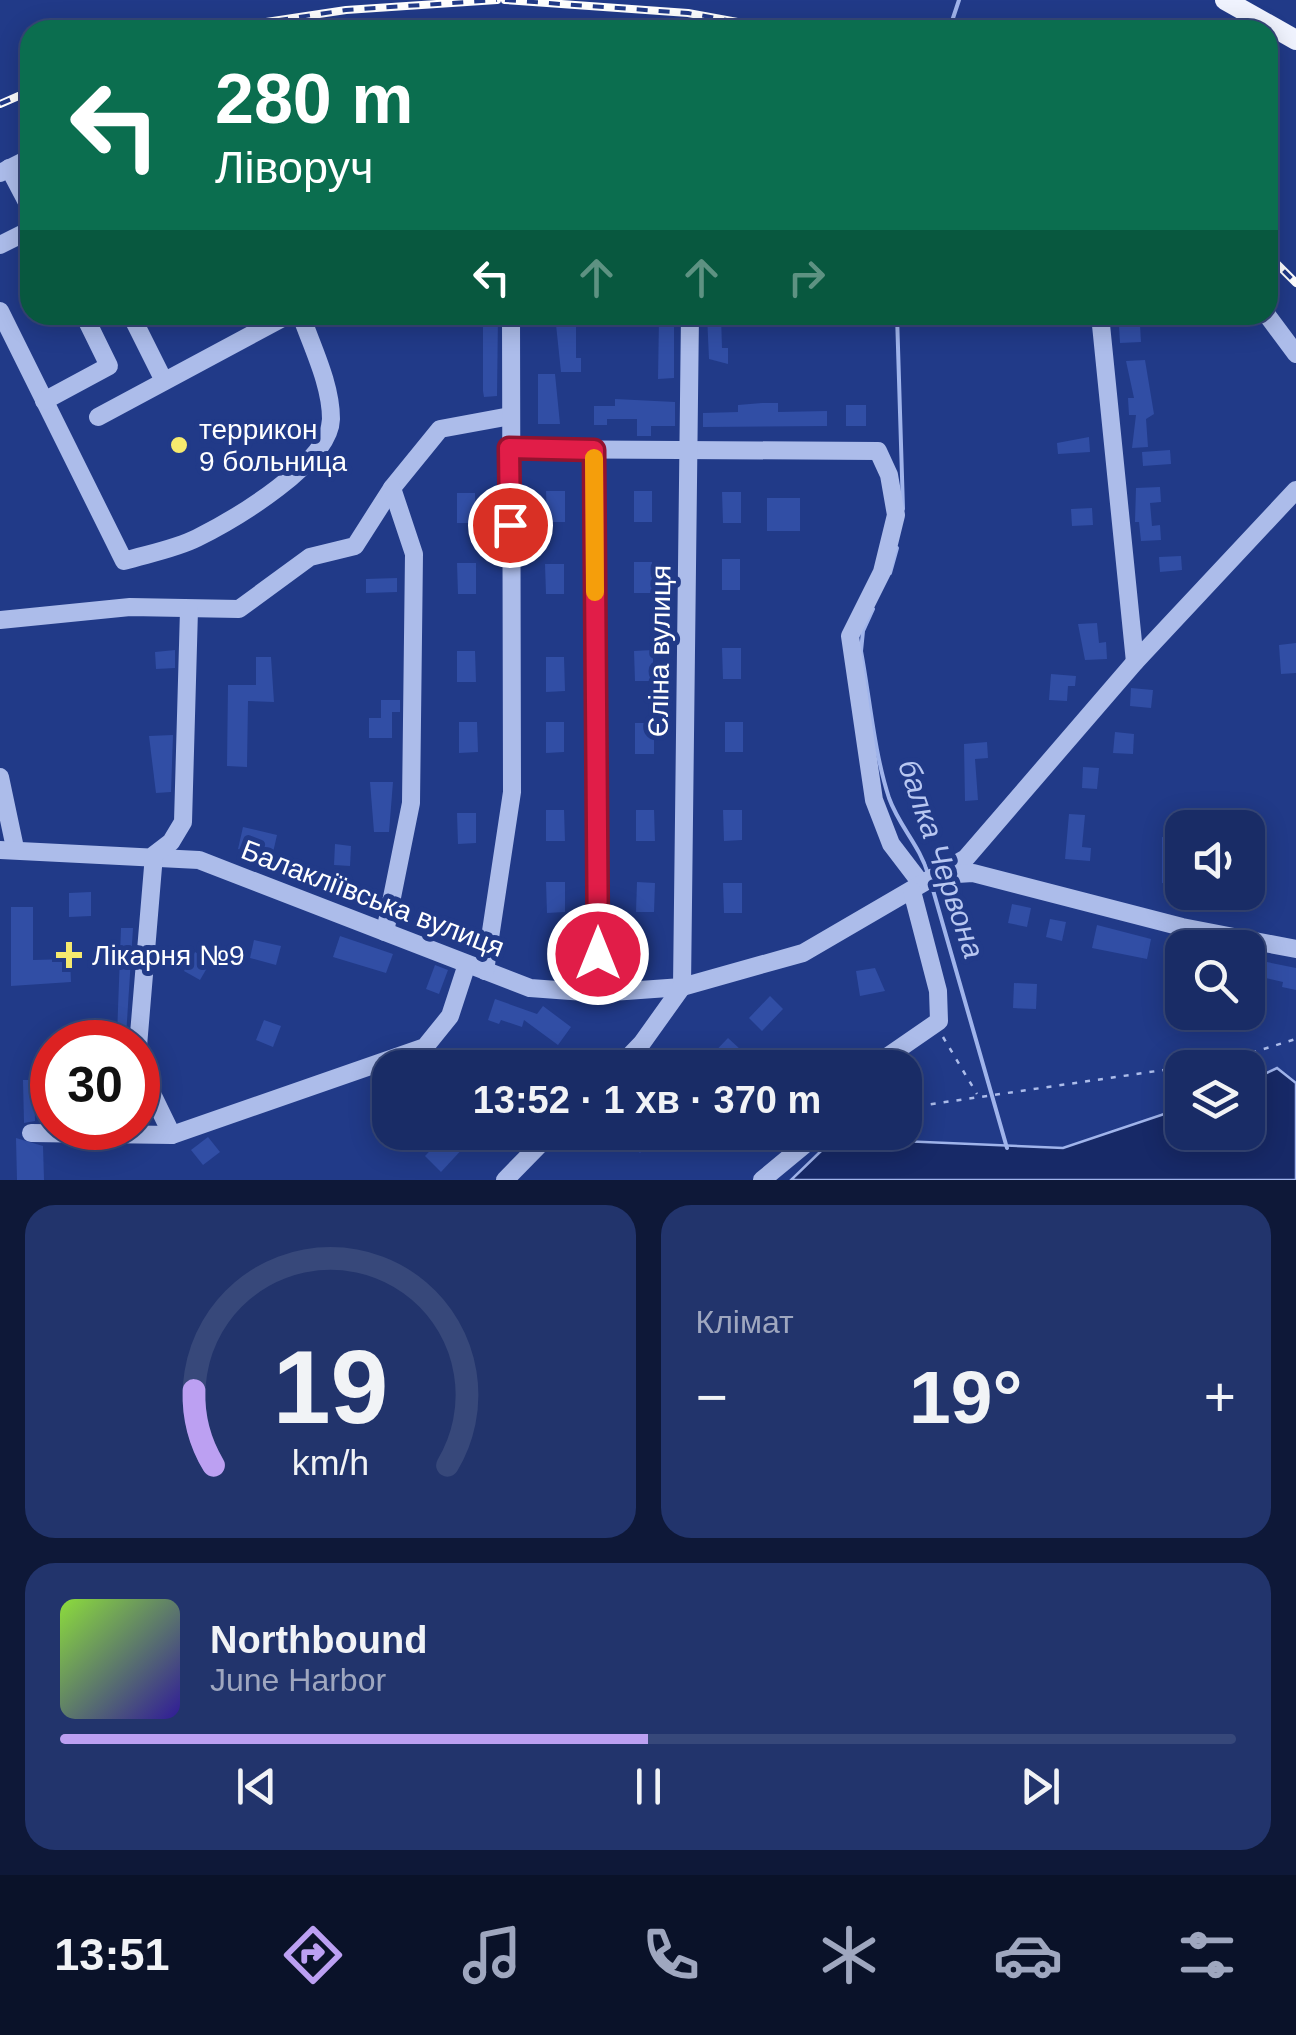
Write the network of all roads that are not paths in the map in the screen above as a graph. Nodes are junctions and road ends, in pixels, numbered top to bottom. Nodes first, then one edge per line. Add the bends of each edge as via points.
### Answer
1 (1225, 0) edge
2 (1260, 20) edge
3 (5, 170) edge
4 (20, 193) edge
5 (0, 311) edge
6 (89, 325) edge
7 (136, 325) edge
8 (269, 325) edge
9 (304, 325) edge
10 (511, 325) edge
11 (690, 325) edge
12 (1101, 325) edge
13 (1275, 325) edge
14 (1296, 354) edge
15 (164, 381) junction
16 (44, 401) junction
17 (510, 416) junction
18 (98, 417) dead end
19 (509, 448) junction
20 (689, 448) junction
21 (594, 450) junction
22 (392, 488) junction
23 (1296, 490) edge
24 (189, 610) junction
25 (0, 620) edge
26 (1135, 662) junction
27 (0, 777) edge
28 (8, 849) edge
29 (154, 855) junction
30 (940, 874) junction
31 (916, 887) junction
32 (385, 932) junction
33 (1296, 948) edge
34 (467, 964) junction
35 (485, 971) junction
36 (682, 988) junction
37 (598, 993) junction
38 (140, 1020) edge
39 (636, 1050) edge
40 (898, 1050) edge
41 (160, 1110) edge
42 (160, 1135) edge
43 (172, 1135) junction
44 (534, 1150) edge
45 (798, 1150) edge
46 (504, 1180) edge
47 (762, 1180) edge

1 - 2 main road
3 - 4 street
5 - 16 street
6 - 16 street via 109,366
7 - 15 street
8 - 15 street
9 - 16 street via 327,391 326,444 296,474 196,539 124,561
10 - 17 street
11 - 20 street, Єліна вулиця
12 - 26 street
13 - 14 street
15 - 18 street
17 - 19 street
17 - 22 street via 440,429
19 - 21 street
19 - 35 street via 512,792
20 - 21 street
20 - 31 street via 878,451 896,515 882,572 850,636 874,800
20 - 36 street, Єліна вулиця
21 - 37 street
22 - 24 street via 355,546 310,557 238,610
22 - 32 street via 414,554 411,803
23 - 26 street
24 - 25 street via 130,607
24 - 29 street via 183,822
26 - 30 street via 966,858
27 - 28 street
28 - 29 street, Балакліївська вулиця
29 - 32 street, Балакліївська вулиця via 198,860
29 - 38 street
30 - 31 street, Балакліївська вулиця
30 - 33 street via 973,873 1182,927
31 - 36 street, Балакліївська вулиця via 803,952
31 - 40 street via 939,1021
32 - 34 street, Балакліївська вулиця
34 - 35 street, Балакліївська вулиця
34 - 43 street via 450,1016 425,1046
35 - 37 street, Балакліївська вулиця via 530,988
36 - 37 street, Балакліївська вулиця
36 - 39 street
41 - 43 street
42 - 43 street
44 - 46 street
45 - 47 street

